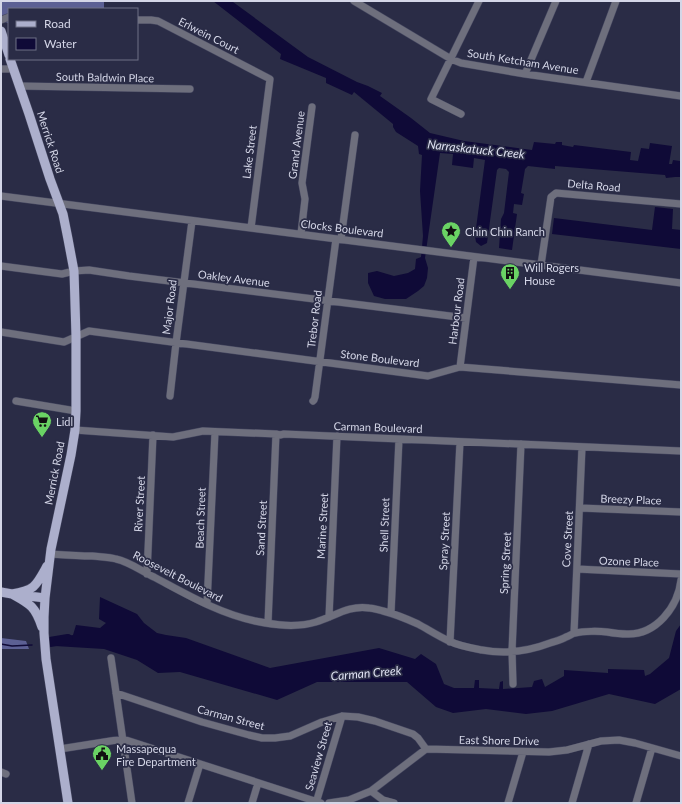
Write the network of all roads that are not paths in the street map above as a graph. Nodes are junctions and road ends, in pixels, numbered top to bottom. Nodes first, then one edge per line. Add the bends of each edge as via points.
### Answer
1 (354, 1) edge
2 (479, 1) edge
3 (556, 1) edge
4 (616, 1) edge
5 (138, 20) edge
6 (1, 31) edge
7 (8, 52) edge
8 (451, 59) junction
9 (10, 60) edge
10 (1, 69) edge
11 (14, 69) junction
12 (525, 74) junction
13 (270, 79) joint
14 (586, 82) junction
15 (20, 86) junction
16 (190, 89) dead end
17 (681, 96) edge
18 (312, 107) dead end
19 (461, 114) dead end
20 (355, 135) dead end
21 (1, 196) edge
22 (59, 203) junction
23 (681, 204) edge
24 (192, 221) junction
25 (251, 228) junction
26 (301, 234) junction
27 (339, 239) junction
28 (474, 257) junction
29 (541, 265) junction
30 (1, 266) edge
31 (74, 271) junction
32 (184, 283) junction
33 (681, 283) edge
34 (328, 301) junction
35 (466, 318) junction
36 (1, 332) edge
37 (76, 336) junction
38 (176, 343) junction
39 (320, 362) junction
40 (460, 367) junction
41 (681, 385) edge
42 (170, 396) dead end
43 (16, 401) dead end
44 (313, 401) dead end
45 (76, 411) junction
46 (75, 430) junction
47 (215, 432) junction
48 (276, 434) junction
49 (153, 435) junction
50 (337, 436) junction
51 (398, 439) junction
52 (460, 442) junction
53 (521, 444) junction
54 (582, 447) junction
55 (681, 451) edge
56 (580, 508) junction
57 (681, 512) edge
58 (50, 557) junction
59 (577, 569) junction
60 (147, 574) junction
61 (681, 574) edge
62 (681, 580) edge
63 (1, 592) edge
64 (12, 594) junction
65 (45, 598) junction
66 (207, 604) junction
67 (391, 613) junction
68 (329, 617) junction
69 (268, 623) junction
70 (44, 633) junction
71 (574, 633) junction
72 (450, 642) junction
73 (512, 651) junction
74 (111, 658) dead end
75 (513, 684) dead end
76 (116, 693) junction
77 (342, 716) junction
78 (123, 739) junction
79 (589, 744) junction
80 (652, 748) junction
81 (60, 749) junction
82 (426, 749) junction
83 (523, 752) junction
84 (681, 756) edge
85 (200, 764) junction
86 (258, 783) junction
87 (371, 791) junction
88 (68, 803) edge
89 (132, 803) edge
90 (188, 803) edge
91 (252, 803) edge
92 (318, 803) edge
93 (329, 803) edge
94 (394, 803) edge
95 (508, 803) edge
96 (572, 803) edge
97 (636, 803) edge

1 - 8 street, South Ketcham Avenue
2 - 8 street
3 - 12 street
4 - 14 street
5 - 13 street, Erlwein Court via 158,21
6 - 7 main road
8 - 12 street, South Ketcham Avenue
8 - 19 street via 432,99
9 - 11 main road, Merrick Road
10 - 11 street
11 - 15 main road, Merrick Road
12 - 14 street, South Ketcham Avenue
13 - 25 street, Lake Street
14 - 17 street, South Ketcham Avenue
15 - 16 street, South Baldwin Place
15 - 22 main road, Merrick Road
18 - 26 street, Grand Avenue via 302,183 305,199
20 - 27 street, Trebor Road
21 - 22 street, Clocks Boulevard
22 - 24 street, Clocks Boulevard
22 - 31 main road, Merrick Road
23 - 29 street, Delta Road via 556,193 551,197
24 - 25 street, Clocks Boulevard
24 - 32 street, Major Road
25 - 26 street, Clocks Boulevard
26 - 27 street, Clocks Boulevard
27 - 28 street, Clocks Boulevard
27 - 34 street, Trebor Road
28 - 29 street, Clocks Boulevard
28 - 35 street, Harbour Road
29 - 33 street, Clocks Boulevard
30 - 31 street, Oakley Avenue via 62,274
31 - 32 street, Oakley Avenue via 89,270
31 - 37 main road, Merrick Road
32 - 34 street, Oakley Avenue
32 - 38 street, Major Road
34 - 35 street, Oakley Avenue
34 - 39 street, Trebor Road
35 - 40 street, Harbour Road
36 - 37 street, Stone Boulevard via 64,342
37 - 38 street, Stone Boulevard via 89,332
37 - 45 main road, Merrick Road
38 - 39 street, Stone Boulevard
38 - 42 street, Major Road
39 - 40 street, Stone Boulevard via 428,376
39 - 44 street, Trebor Road
40 - 41 street, Stone Boulevard
43 - 45 street
45 - 46 main road, Merrick Road
46 - 49 street, Carman Boulevard
46 - 58 main road, Merrick Road
47 - 48 street, Carman Boulevard
47 - 49 street, Carman Boulevard
47 - 66 street, Beach Street
48 - 50 street, Carman Boulevard
48 - 69 street, Sand Street
49 - 60 street, River Street
50 - 51 street, Carman Boulevard
50 - 68 street, Marine Street
51 - 52 street, Carman Boulevard
51 - 67 street, Shell Street
52 - 53 street, Carman Boulevard
52 - 72 street, Spray Street
53 - 54 street, Carman Boulevard
53 - 73 street, Spring Street
54 - 55 street, Carman Boulevard
54 - 56 street, Cove Street
56 - 57 street, Breezy Place
56 - 59 street, Cove Street
58 - 60 street, Roosevelt Boulevard via 117,559 134,565
58 - 64 main road via 39,580 32,588 26,592
58 - 65 main road, Merrick Road
59 - 61 street, Ozone Place
59 - 71 street, Cove Street
60 - 66 street, Roosevelt Boulevard
62 - 71 street, Roosevelt Boulevard via 677,598 671,609 646,630 627,634
63 - 64 main road
64 - 65 main road
64 - 70 main road via 35,609
65 - 70 main road, Merrick Road
66 - 69 street, Roosevelt Boulevard via 224,612
67 - 68 street, Roosevelt Boulevard via 356,608
67 - 72 street, Roosevelt Boulevard
68 - 69 street, Roosevelt Boulevard via 307,624
70 - 81 main road, Merrick Road
71 - 73 street, Roosevelt Boulevard via 544,645
72 - 73 street, Roosevelt Boulevard via 495,652
73 - 75 street, Spring Street
74 - 76 street
76 - 77 street, Carman Street via 202,722 262,738 290,736
76 - 78 street
77 - 82 street, Carman Street via 375,721 413,734
77 - 92 street, Seaview Street
78 - 81 street
78 - 85 street
78 - 89 street
79 - 80 street, East Shore Drive via 619,740
79 - 83 street, East Shore Drive via 561,751
79 - 96 street
80 - 84 street, East Shore Drive
80 - 97 street
81 - 88 main road, Merrick Road
82 - 83 street, East Shore Drive
82 - 87 street
83 - 95 street
85 - 86 street
85 - 90 street
86 - 91 street
86 - 92 street
87 - 93 street via 349,800
87 - 94 street via 383,800

